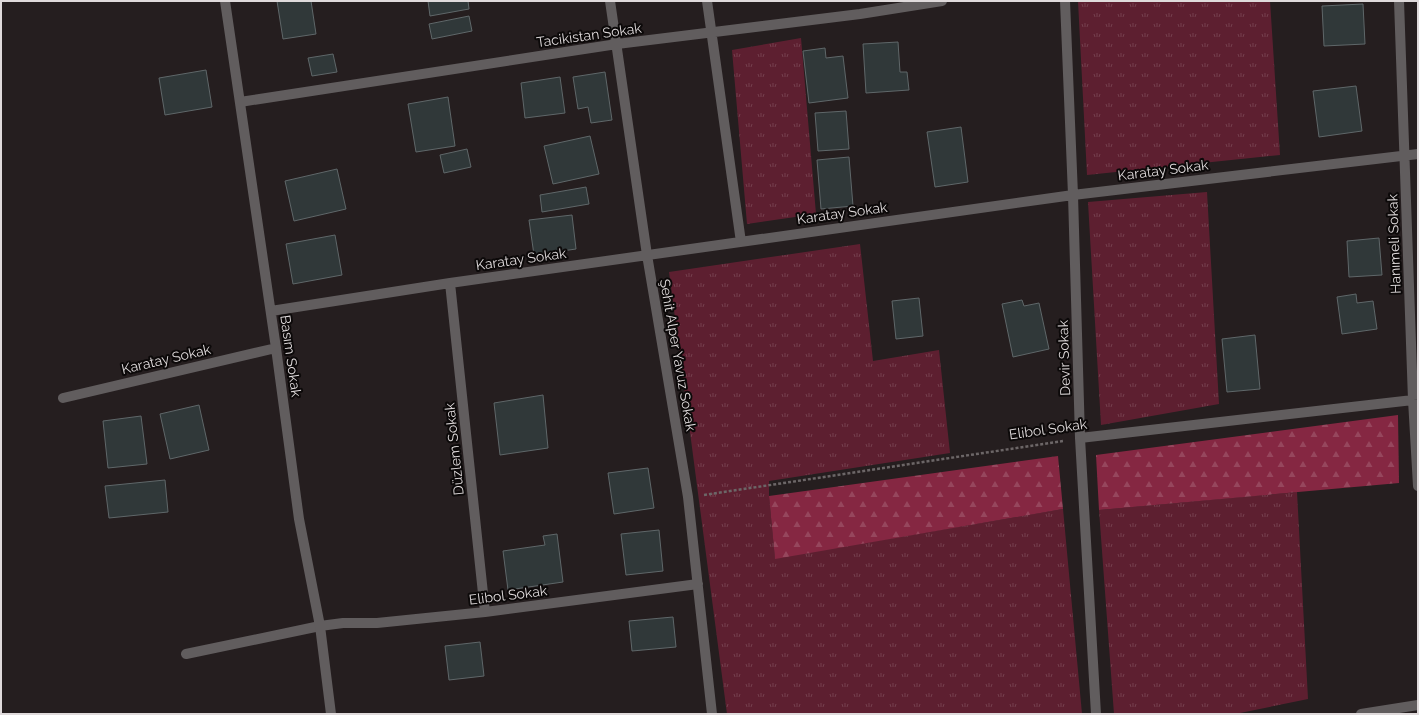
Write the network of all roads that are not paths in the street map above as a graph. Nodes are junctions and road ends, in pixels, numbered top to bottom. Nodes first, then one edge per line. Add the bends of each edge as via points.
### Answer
1 (225, 1) edge
2 (610, 1) edge
3 (707, 1) edge
4 (942, 1) edge
5 (1065, 1) edge
6 (1399, 1) edge
7 (711, 32) junction
8 (617, 44) junction
9 (240, 102) junction
10 (1418, 154) edge
11 (1405, 156) junction
12 (1073, 195) junction
13 (741, 242) junction
14 (646, 255) junction
15 (450, 283) junction
16 (271, 311) junction
17 (276, 348) junction
18 (63, 398) dead end
19 (1413, 400) junction
20 (1080, 438) junction
21 (1418, 486) edge
22 (698, 584) junction
23 (485, 612) junction
24 (320, 626) junction
25 (186, 654) dead end
26 (1418, 704) edge
27 (331, 714) edge
28 (712, 714) edge
29 (1096, 714) edge
30 (1361, 714) edge

1 - 9 street, Basım Sokak
2 - 8 street, Şehit Alper Yavuz Sokak
3 - 7 street
4 - 7 street, Tacikistan Sokak
5 - 12 street, Devir Sokak
6 - 11 street, Hanımeli Sokak
7 - 8 street, Tacikistan Sokak
7 - 13 street
8 - 9 street, Tacikistan Sokak
8 - 14 street, Şehit Alper Yavuz Sokak
9 - 16 street, Basım Sokak
10 - 11 street, Karatay Sokak
11 - 12 street, Karatay Sokak
11 - 19 street, Hanımeli Sokak
12 - 13 street, Karatay Sokak
12 - 20 street, Devir Sokak
13 - 14 street, Karatay Sokak
14 - 15 street, Karatay Sokak
14 - 22 street, Şehit Alper Yavuz Sokak via 688,497
15 - 16 street, Karatay Sokak
15 - 23 street, Düzlem Sokak
16 - 17 street, Basım Sokak
17 - 18 street, Karatay Sokak
17 - 24 street, Basım Sokak via 299,519
19 - 20 street, Elibol Sokak
19 - 21 street, Hanımeli Sokak
20 - 29 street, Devir Sokak
22 - 23 street, Elibol Sokak
22 - 28 street, Şehit Alper Yavuz Sokak
23 - 24 street, Elibol Sokak
24 - 25 street, Elibol Sokak
24 - 27 street, Basım Sokak
26 - 30 street

